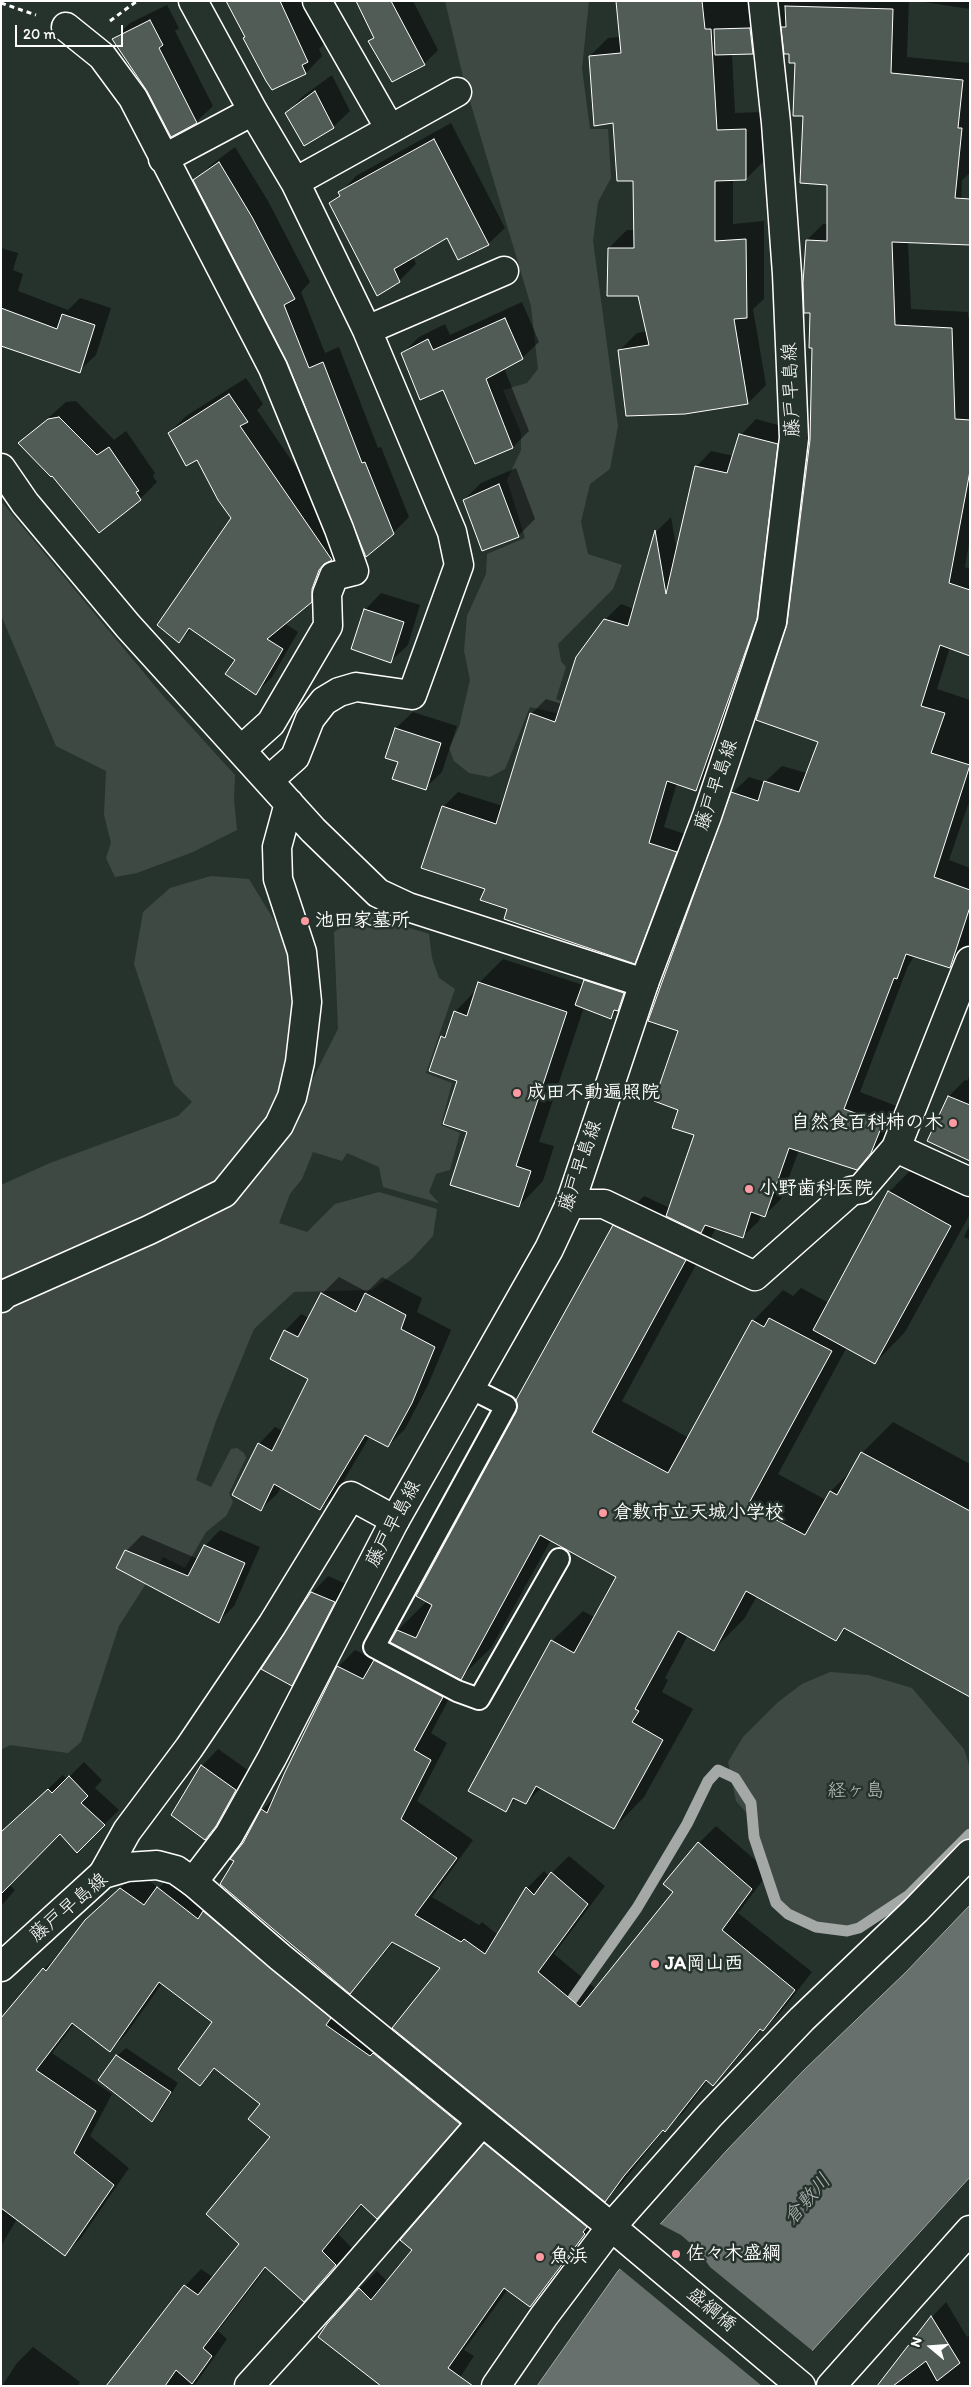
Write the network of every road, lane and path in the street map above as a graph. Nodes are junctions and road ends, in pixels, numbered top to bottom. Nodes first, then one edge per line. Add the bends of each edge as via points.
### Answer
1 (194, 1) edge
2 (317, 1) edge
3 (763, 1) edge
4 (66, 27) dead end
5 (456, 92) dead end
6 (253, 111) junction
7 (390, 129) junction
8 (163, 159) junction
9 (295, 182) junction
10 (504, 271) dead end
11 (368, 330) junction
12 (1, 468) edge
13 (241, 750) junction
14 (269, 780) junction
15 (289, 803) junction
16 (970, 962) edge
17 (644, 983) junction
18 (896, 1148) junction
19 (970, 1182) edge
20 (570, 1204) junction
21 (1, 1298) edge
22 (470, 1388) junction
23 (395, 1520) junction
24 (559, 1558) dead end
25 (970, 1854) edge
26 (103, 1874) junction
27 (193, 1882) junction
28 (1, 1967) edge
29 (482, 2122) junction
30 (970, 2230) edge
31 (616, 2231) junction
32 (249, 2386) edge
33 (496, 2386) edge
34 (802, 2386) edge
35 (831, 2386) edge

1 - 6 street
2 - 7 street
3 - 17 street, 藤戸早島線 via 787,274 794,438 772,622 706,816
4 - 8 street via 102,56 133,98
5 - 7 street
6 - 8 street
6 - 9 street
7 - 9 street
8 - 13 street via 273,368 354,571 334,576 327,594 328,626 271,723
9 - 11 street
10 - 11 street
11 - 14 street via 452,532 459,565 412,695 356,687 339,692 324,702 310,719 295,757
12 - 13 street via 25,503 98,592
13 - 14 street
14 - 15 street
15 - 17 street via 378,893 408,907
15 - 21 street via 278,847 278,879 302,952 307,1002 300,1062 292,1097 279,1125 224,1192
16 - 18 street
17 - 20 street, 藤戸早島線
18 - 19 street
18 - 20 street via 861,1189 851,1191 755,1276 604,1204
20 - 22 street, 藤戸早島線 via 549,1249
22 - 23 street, 藤戸早島線
22 - 24 lane via 506,1406 374,1647 457,1691 479,1699
23 - 26 street via 351,1496 272,1625 189,1748 127,1831
23 - 27 street, 藤戸早島線 via 251,1797 229,1835
25 - 31 street via 723,2101
26 - 27 street, 藤戸早島線 via 127,1867 157,1864 176,1870
26 - 28 street, 藤戸早島線
27 - 29 street, 盛綱橋
29 - 31 street, 盛綱橋
29 - 32 street
30 - 35 street
31 - 33 street via 544,2316
31 - 34 street, 盛綱橋

